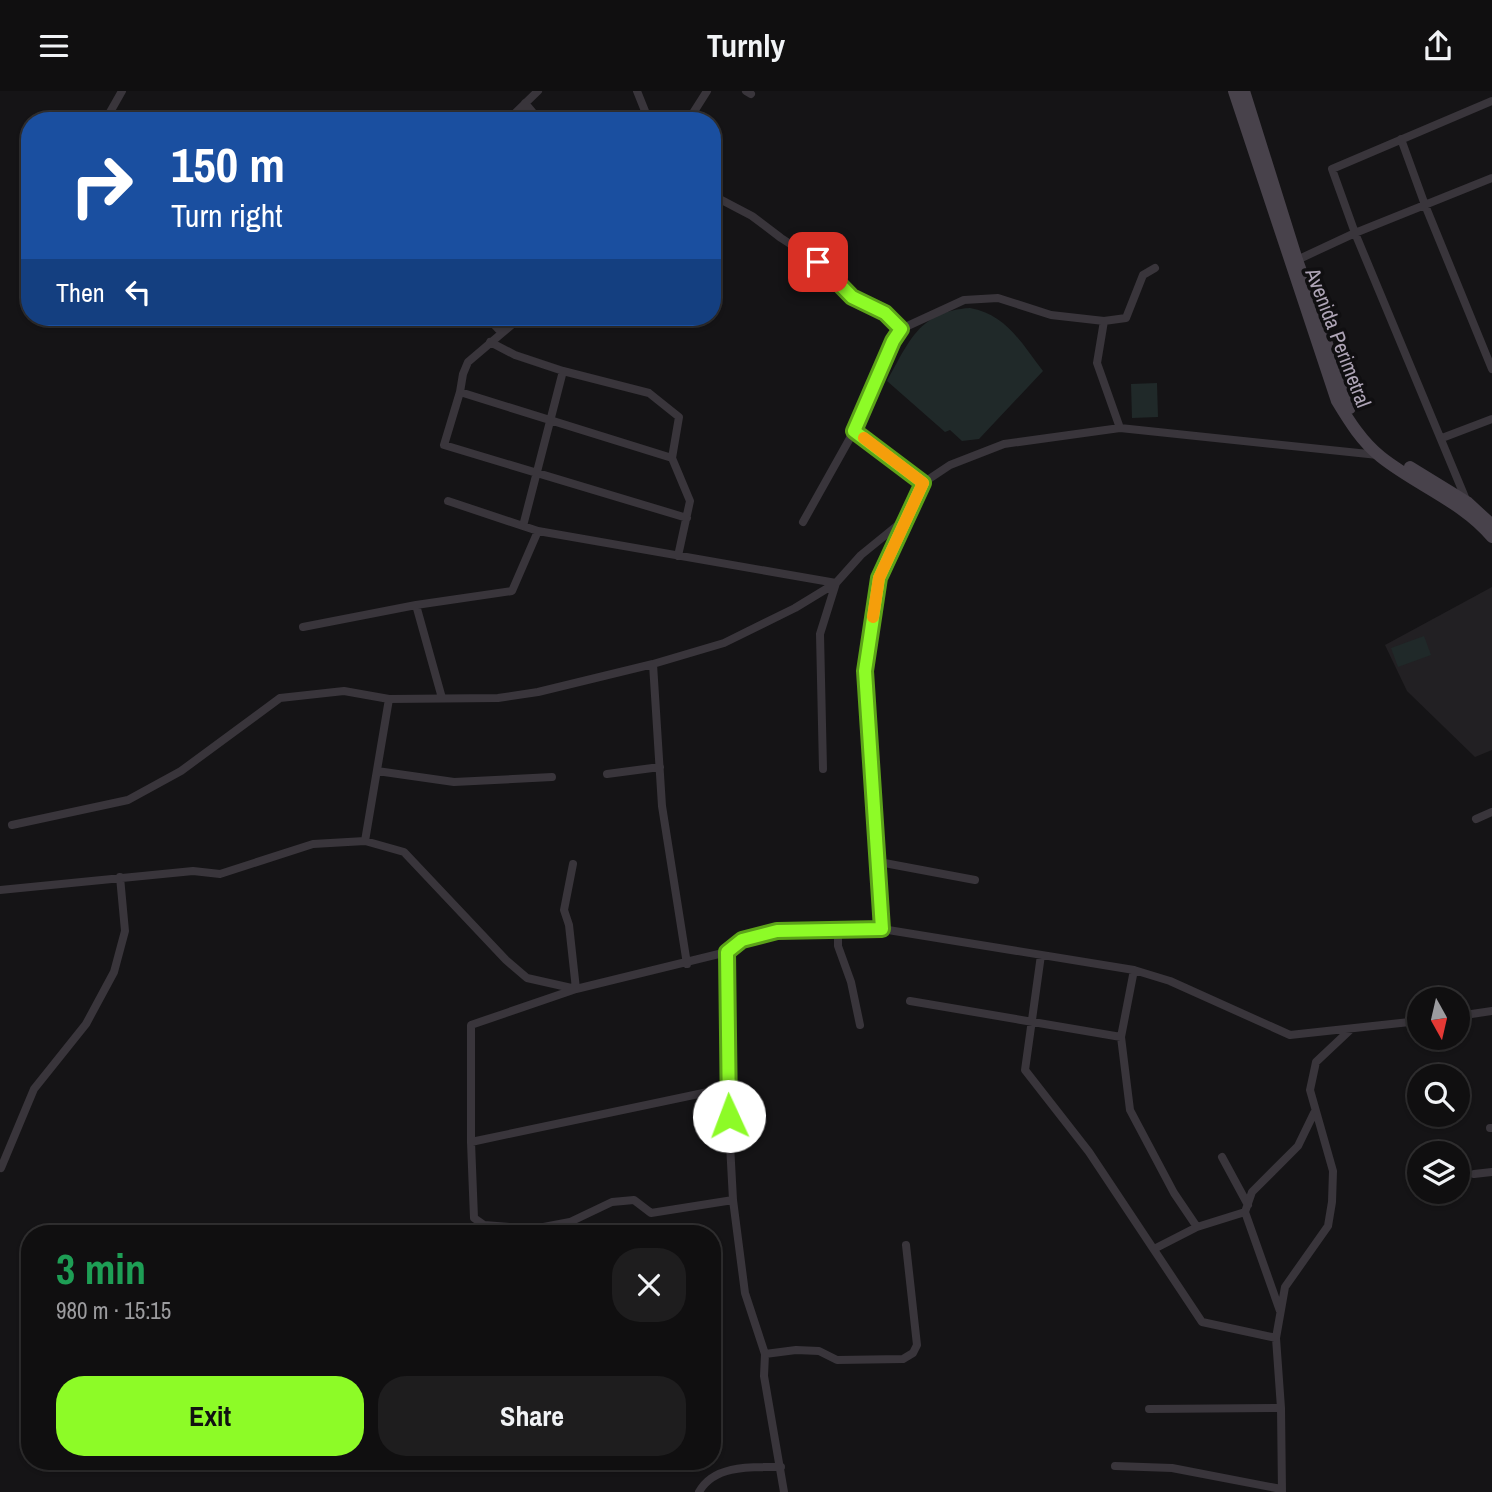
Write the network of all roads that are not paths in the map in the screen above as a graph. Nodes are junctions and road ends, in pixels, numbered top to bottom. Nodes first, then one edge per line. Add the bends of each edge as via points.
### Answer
1 (122, 91) edge
2 (538, 91) edge
3 (637, 91) edge
4 (707, 91) edge
5 (1234, 91) edge
6 (1244, 91) edge
7 (1492, 101) edge
8 (525, 103) junction
9 (110, 112) edge
10 (516, 112) edge
11 (532, 112) edge
12 (645, 112) edge
13 (694, 112) edge
14 (1401, 139) junction
15 (1492, 179) edge
16 (721, 200) edge
17 (1425, 205) junction
18 (1355, 233) junction
19 (1297, 260) junction
20 (1155, 268) dead end
21 (1104, 321) junction
22 (495, 326) edge
23 (510, 326) edge
24 (901, 329) junction
25 (502, 333) junction
26 (490, 342) junction
27 (1492, 369) edge
28 (563, 371) junction
29 (460, 392) junction
30 (1492, 419) edge
31 (549, 420) junction
32 (1120, 428) junction
33 (854, 431) junction
34 (1442, 438) junction
35 (1378, 455) junction
36 (672, 458) junction
37 (536, 471) junction
38 (923, 483) junction
39 (448, 501) dead end
40 (1467, 502) junction
41 (687, 518) junction
42 (906, 518) junction
43 (803, 522) dead end
44 (1492, 524) edge
45 (523, 526) junction
46 (538, 531) junction
47 (1492, 537) edge
48 (678, 556) junction
49 (836, 583) junction
50 (416, 605) junction
51 (303, 627) dead end
52 (653, 663) junction
53 (442, 698) junction
54 (389, 699) junction
55 (660, 767) junction
56 (823, 769) dead end
57 (377, 771) junction
58 (607, 774) dead end
59 (552, 777) dead end
60 (1492, 812) edge
61 (1476, 819) dead end
62 (12, 825) dead end
63 (365, 841) junction
64 (879, 862) junction
65 (573, 864) dead end
66 (120, 877) junction
67 (975, 880) dead end
68 (0, 890) edge
69 (882, 929) junction
70 (838, 930) junction
71 (727, 952) junction
72 (1041, 955) junction
73 (687, 964) junction
74 (1134, 970) junction
75 (576, 989) junction
76 (910, 1001) dead end
77 (1492, 1011) edge
78 (1470, 1014) edge
79 (1030, 1023) junction
80 (1407, 1023) edge
81 (860, 1024) dead end
82 (1350, 1030) junction
83 (1121, 1037) junction
84 (727, 1088) junction
85 (1314, 1113) junction
86 (471, 1142) junction
87 (1222, 1157) dead end
88 (1, 1168) edge
89 (1492, 1172) edge
90 (1474, 1174) dead end
91 (733, 1200) junction
92 (1247, 1209) junction
93 (484, 1225) edge
94 (554, 1225) edge
95 (1197, 1227) junction
96 (906, 1245) dead end
97 (1154, 1249) junction
98 (1281, 1312) junction
99 (1276, 1338) junction
100 (765, 1354) junction
101 (1281, 1408) junction
102 (1149, 1409) dead end
103 (780, 1467) junction
104 (1115, 1467) dead end
105 (1281, 1491) edge
106 (699, 1492) edge
107 (783, 1492) edge

1 - 9 street
2 - 8 street
3 - 12 street
4 - 13 street
5 - 35 main road, Avenida Perimetral via 1337,401
6 - 19 main road, Avenida Perimetral
7 - 14 street
8 - 10 street
8 - 11 street
14 - 17 street
14 - 18 street via 1332,169
15 - 17 street
16 - 24 street via 818,262 852,297 885,313
17 - 18 street
17 - 27 street
18 - 19 street
18 - 34 street
19 - 40 main road, Avenida Perimetral via 1346,403 1358,422 1392,456
20 - 21 street via 1143,275 1126,318
21 - 24 street via 1051,315 998,298 964,300
21 - 32 street via 1097,363
22 - 25 street
23 - 25 street
24 - 33 street
25 - 26 street
26 - 28 street
26 - 29 street via 468,362
28 - 31 street
28 - 36 street via 649,393 680,417
29 - 31 street
29 - 37 street via 444,445
30 - 34 street
31 - 36 street
31 - 37 street
32 - 35 street
32 - 38 street via 1004,444 950,465
33 - 38 street
33 - 43 street
34 - 40 street
35 - 47 main road, Avenida Perimetral via 1465,513
36 - 41 street via 690,501
37 - 41 street
37 - 45 street
38 - 42 street
39 - 45 street
40 - 44 main road, Avenida Perimetral
41 - 48 street
42 - 49 street via 861,555
42 - 64 street via 879,578 865,671
45 - 46 street
46 - 48 street
46 - 50 street via 512,591
48 - 49 street
49 - 52 street via 724,643
49 - 56 street via 820,634
50 - 51 street
50 - 53 street
52 - 53 street via 538,692
52 - 55 street
53 - 54 street
54 - 57 street
54 - 62 street via 344,691 280,698 181,771 128,800
55 - 58 street
55 - 73 street
57 - 59 street via 454,782
57 - 63 street
60 - 61 street
63 - 66 street via 313,844 220,874 193,871
63 - 75 street via 404,852 527,978
64 - 67 street
64 - 69 street
65 - 75 street via 564,910
66 - 68 street
66 - 88 street via 125,931 114,972 86,1024 34,1089
69 - 70 street
69 - 72 street
70 - 71 street via 777,931 742,940
70 - 81 street via 838,946
71 - 73 street
71 - 84 street
72 - 74 street
72 - 79 street
73 - 75 street
74 - 82 street via 1170,981 1290,1035
74 - 83 street
75 - 86 street via 471,1025
76 - 79 street
77 - 78 street
79 - 83 street
79 - 97 street via 1025,1070 1089,1152
80 - 82 street
82 - 85 street via 1316,1062 1310,1090
83 - 95 street via 1130,1110
84 - 86 street
84 - 91 street
85 - 92 street via 1298,1146 1252,1192
85 - 98 street via 1333,1171 1332,1202 1328,1226 1285,1287
86 - 93 street via 474,1218
87 - 92 street
89 - 90 street
91 - 94 street via 651,1213 634,1200 612,1202
91 - 100 street via 745,1293
92 - 95 street
92 - 98 street
95 - 97 street
96 - 100 street via 917,1345 910,1356 837,1360 819,1351
97 - 99 street via 1202,1322
98 - 99 street
99 - 101 street
100 - 103 street via 764,1376
101 - 102 street
101 - 105 street
103 - 106 street via 716,1473
103 - 107 street
104 - 105 street via 1172,1468

